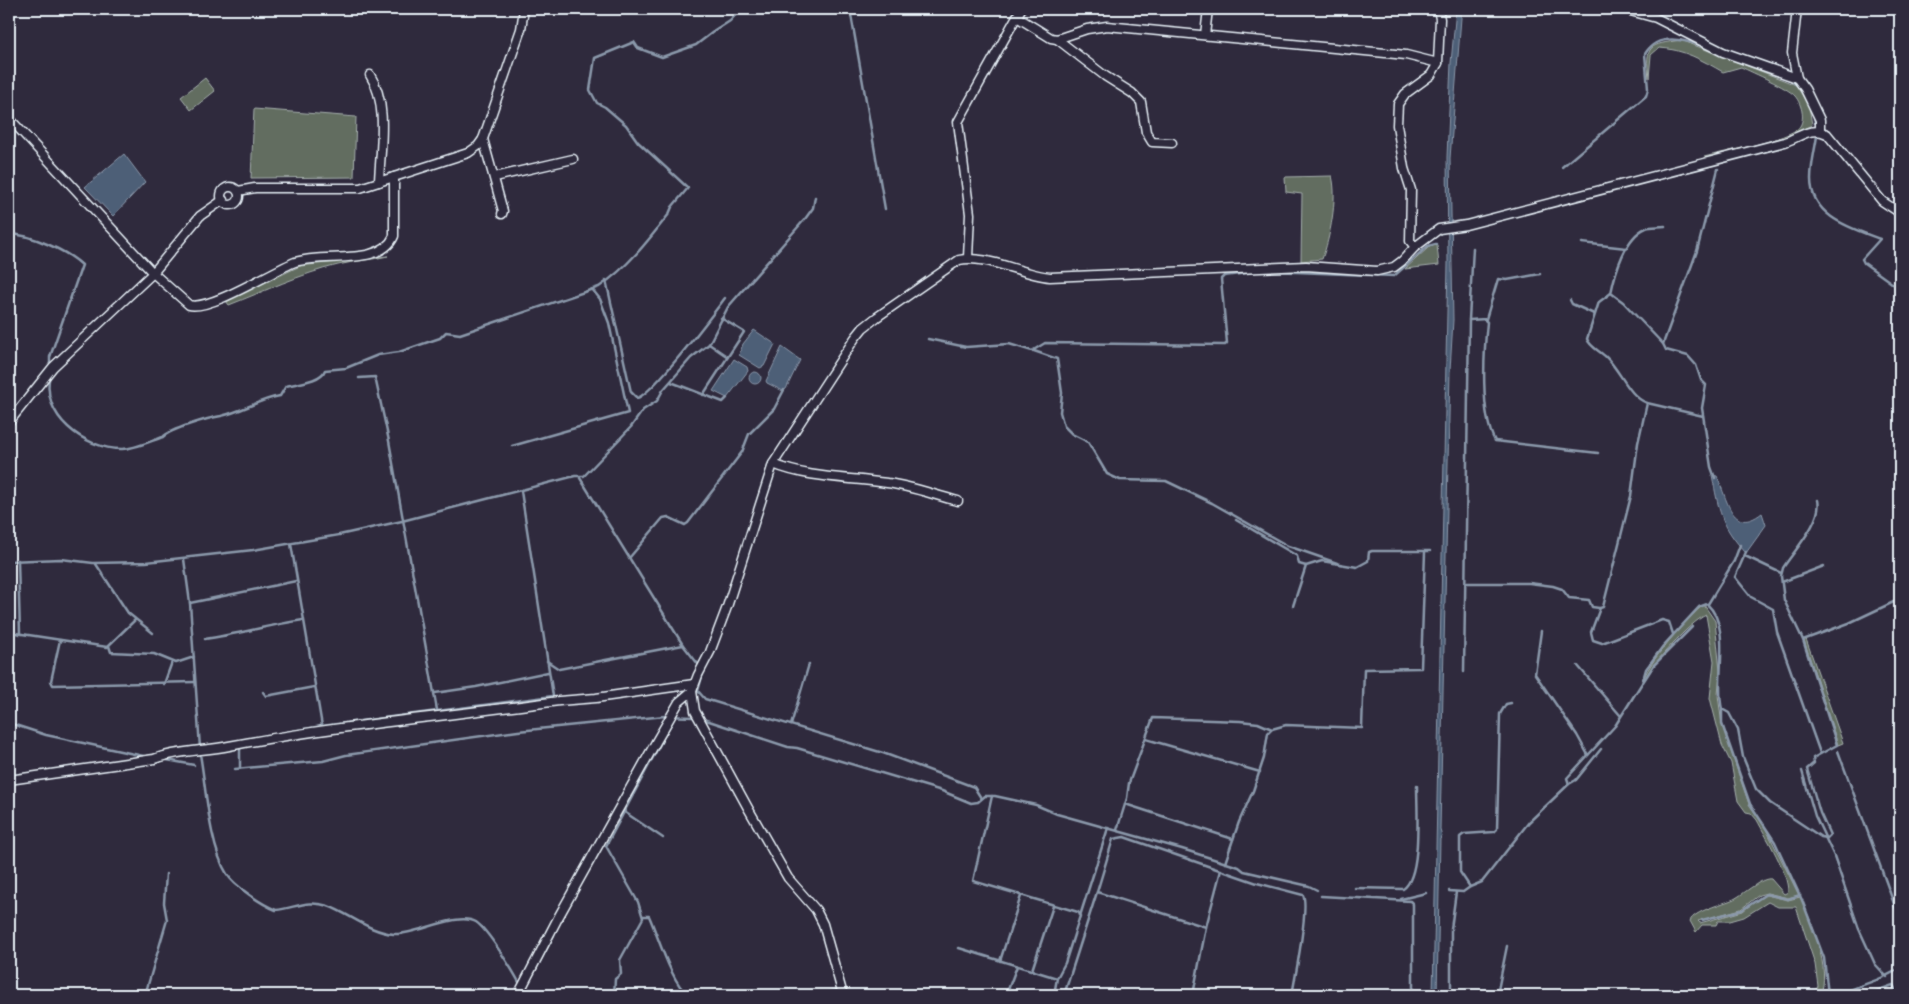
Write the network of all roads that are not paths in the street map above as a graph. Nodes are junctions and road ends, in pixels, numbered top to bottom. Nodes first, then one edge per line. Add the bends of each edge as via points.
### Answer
1 (524, 9) edge
2 (1021, 9) edge
3 (1208, 9) edge
4 (1438, 9) edge
5 (1623, 9) edge
6 (1797, 9) edge
7 (1017, 16) junction
8 (1205, 35) junction
9 (1058, 39) junction
10 (1438, 63) junction
11 (370, 75) dead end
12 (1796, 78) junction
13 (9, 118) edge
14 (1820, 130) junction
15 (484, 139) junction
16 (1172, 143) dead end
17 (573, 158) dead end
18 (394, 177) junction
19 (495, 177) junction
20 (379, 182) junction
21 (502, 214) dead end
22 (1900, 214) edge
23 (1415, 247) junction
24 (968, 258) junction
25 (152, 273) junction
26 (9, 422) edge
27 (773, 464) junction
28 (958, 501) dead end
29 (693, 687) junction
30 (9, 780) edge
31 (518, 995) edge
32 (842, 995) edge

1 - 15 street via 521,29
2 - 7 street
3 - 8 street
4 - 10 street
5 - 12 street via 1656,18 1723,52
6 - 12 street via 1792,53
7 - 9 street via 1051,38
7 - 24 street via 958,122 970,214
8 - 9 street via 1107,26 1087,28
8 - 10 street via 1406,55
9 - 16 street via 1105,76 1132,92 1141,102 1146,132 1152,142
10 - 23 street via 1431,75 1405,94 1398,104 1397,125 1410,190 1410,241
11 - 20 street via 381,120
12 - 14 street via 1820,120
13 - 25 street
14 - 22 street via 1836,143 1882,201
14 - 23 street via 1785,142 1439,229
15 - 18 street via 468,154
15 - 19 street
17 - 19 street
18 - 20 street
18 - 25 street via 394,236 382,251 295,262 195,307
19 - 21 street via 504,211
20 - 25 street via 360,188 255,188 238,191 239,197 234,204 223,200 200,216
23 - 24 street via 1394,267 1377,271 1306,266 1050,277
24 - 27 street via 959,260 863,328
25 - 26 street via 53,367
27 - 28 street via 830,478 889,483
27 - 29 street via 727,608
29 - 30 street via 262,740
29 - 31 street via 679,702
29 - 32 street via 695,710 748,808 788,878 816,910 823,924

